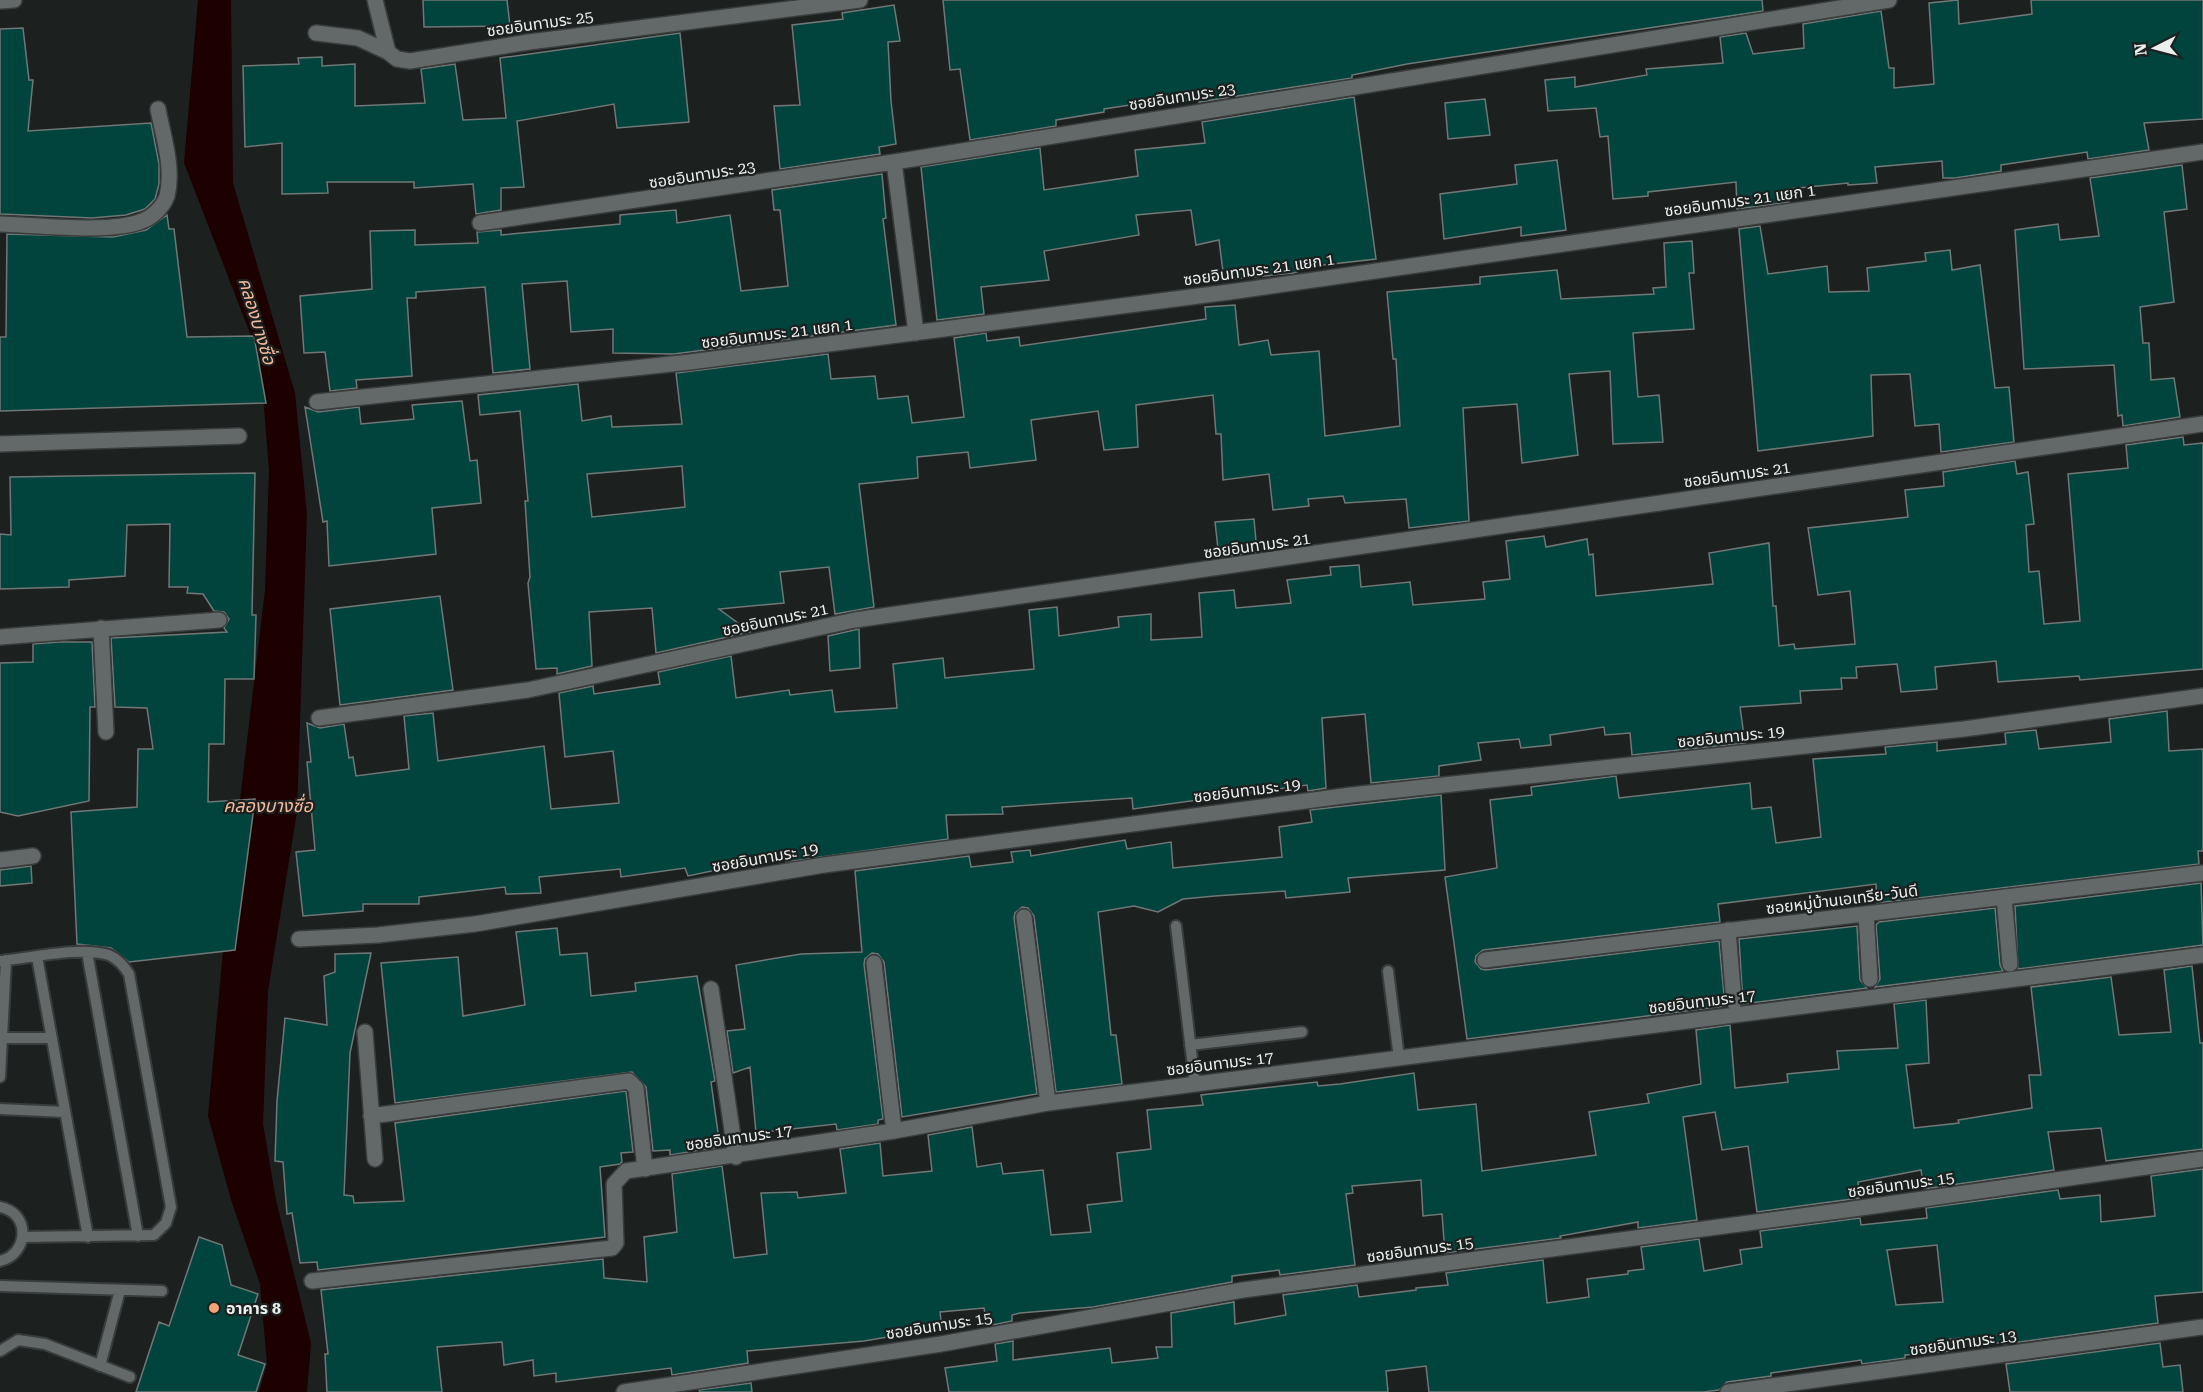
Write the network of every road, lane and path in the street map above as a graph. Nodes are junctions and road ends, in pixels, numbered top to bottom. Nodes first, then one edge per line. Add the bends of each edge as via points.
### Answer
1 (14, 0) edge
2 (375, 0) edge
3 (860, 0) edge
4 (1889, 0) edge
5 (0, 1) edge
6 (1810, 6) edge
7 (316, 33) dead end
8 (387, 52) junction
9 (158, 110) dead end
10 (2203, 152) edge
11 (894, 162) junction
12 (480, 223) dead end
13 (0, 224) edge
14 (916, 333) junction
15 (317, 402) dead end
16 (2203, 424) edge
17 (239, 436) dead end
18 (0, 444) edge
19 (219, 620) dead end
20 (101, 628) junction
21 (0, 637) edge
22 (2203, 696) edge
23 (319, 718) dead end
24 (106, 732) dead end
25 (33, 856) dead end
26 (0, 860) edge
27 (2203, 873) edge
28 (2004, 897) junction
29 (1866, 914) junction
30 (1024, 917) dead end
31 (1176, 926) dead end
32 (1728, 930) junction
33 (299, 939) dead end
34 (87, 952) junction
35 (2203, 955) edge
36 (37, 957) junction
37 (3, 960) edge
38 (1485, 960) dead end
39 (874, 963) dead end
40 (2010, 964) dead end
41 (1388, 971) dead end
42 (1870, 979) dead end
43 (711, 989) dead end
44 (1734, 1002) dead end
45 (365, 1032) dead end
46 (1302, 1032) dead end
47 (1, 1038) edge
48 (52, 1038) junction
49 (1190, 1045) junction
50 (1400, 1058) junction
51 (0, 1077) edge
52 (1195, 1084) junction
53 (1048, 1103) junction
54 (0, 1109) edge
55 (65, 1112) junction
56 (371, 1116) junction
57 (894, 1131) junction
58 (736, 1157) junction
59 (375, 1159) dead end
60 (2203, 1159) edge
61 (645, 1169) junction
62 (0, 1207) edge
63 (138, 1236) junction
64 (23, 1237) junction
65 (88, 1237) junction
66 (0, 1261) edge
67 (312, 1281) dead end
68 (0, 1286) edge
69 (120, 1290) junction
70 (162, 1291) dead end
71 (2203, 1327) edge
72 (0, 1352) edge
73 (100, 1366) junction
74 (130, 1377) dead end
75 (643, 1390) edge
76 (624, 1392) edge
77 (1728, 1392) edge

1 - 5 street
2 - 8 street
3 - 8 street, ซอยอินทามระ 25 via 410,61
4 - 6 street, ซอยอินทามระ 23
6 - 11 street, ซอยอินทามระ 23
7 - 8 street, ซอยอินทามระ 25 via 358,38
9 - 13 street via 168,166 166,196 159,210 141,221 109,227
10 - 14 street, ซอยอินทามระ 21 แยก 1
11 - 12 street, ซอยอินทามระ 23
11 - 14 street
14 - 15 street, ซอยอินทามระ 21 แยก 1
16 - 23 street, ซอยอินทามระ 21 via 855,621 528,690
17 - 18 street
19 - 20 street
20 - 21 street
20 - 24 street
22 - 33 street, ซอยอินทามระ 19 via 1965,729 1340,796 824,865 475,924
25 - 26 street
27 - 28 street, ซอยหมู่บ้านเอเทรีย-วันดี
28 - 29 street, ซอยหมู่บ้านเอเทรีย-วันดี
28 - 40 street
29 - 32 street, ซอยหมู่บ้านเอเทรีย-วันดี
29 - 42 street
30 - 53 street
31 - 49 lane
32 - 38 street, ซอยหมู่บ้านเอเทรีย-วันดี
32 - 44 street
34 - 36 lane
34 - 63 lane
34 - 63 lane via 122,963 129,974 138,1020 171,1207 166,1222 154,1235
35 - 50 street, ซอยอินทามระ 17
36 - 37 lane
36 - 48 lane
37 - 47 lane
39 - 57 street
41 - 50 lane
43 - 58 street
45 - 56 street
46 - 49 lane
47 - 48 lane
47 - 51 lane
48 - 55 lane
49 - 52 lane
50 - 52 street, ซอยอินทามระ 17
52 - 53 street, ซอยอินทามระ 17
53 - 57 street, ซอยอินทามระ 17
54 - 55 lane
55 - 65 lane
56 - 59 street
56 - 61 street via 629,1081 636,1088
57 - 58 street, ซอยอินทามระ 17
58 - 61 street, ซอยอินทามระ 17
60 - 75 street, ซอยอินทามระ 15 via 1243,1290 940,1344
61 - 67 street, ซอยอินทามระ 17 via 626,1171 614,1184 616,1243 612,1248
62 - 64 lane via 19,1218
63 - 65 lane
64 - 65 lane
64 - 66 lane via 15,1254
68 - 69 lane
69 - 70 lane
69 - 73 lane
71 - 77 street, ซอยอินทามระ 13
72 - 73 lane via 18,1340 45,1344
73 - 74 lane
75 - 76 street, ซอยอินทามระ 15

